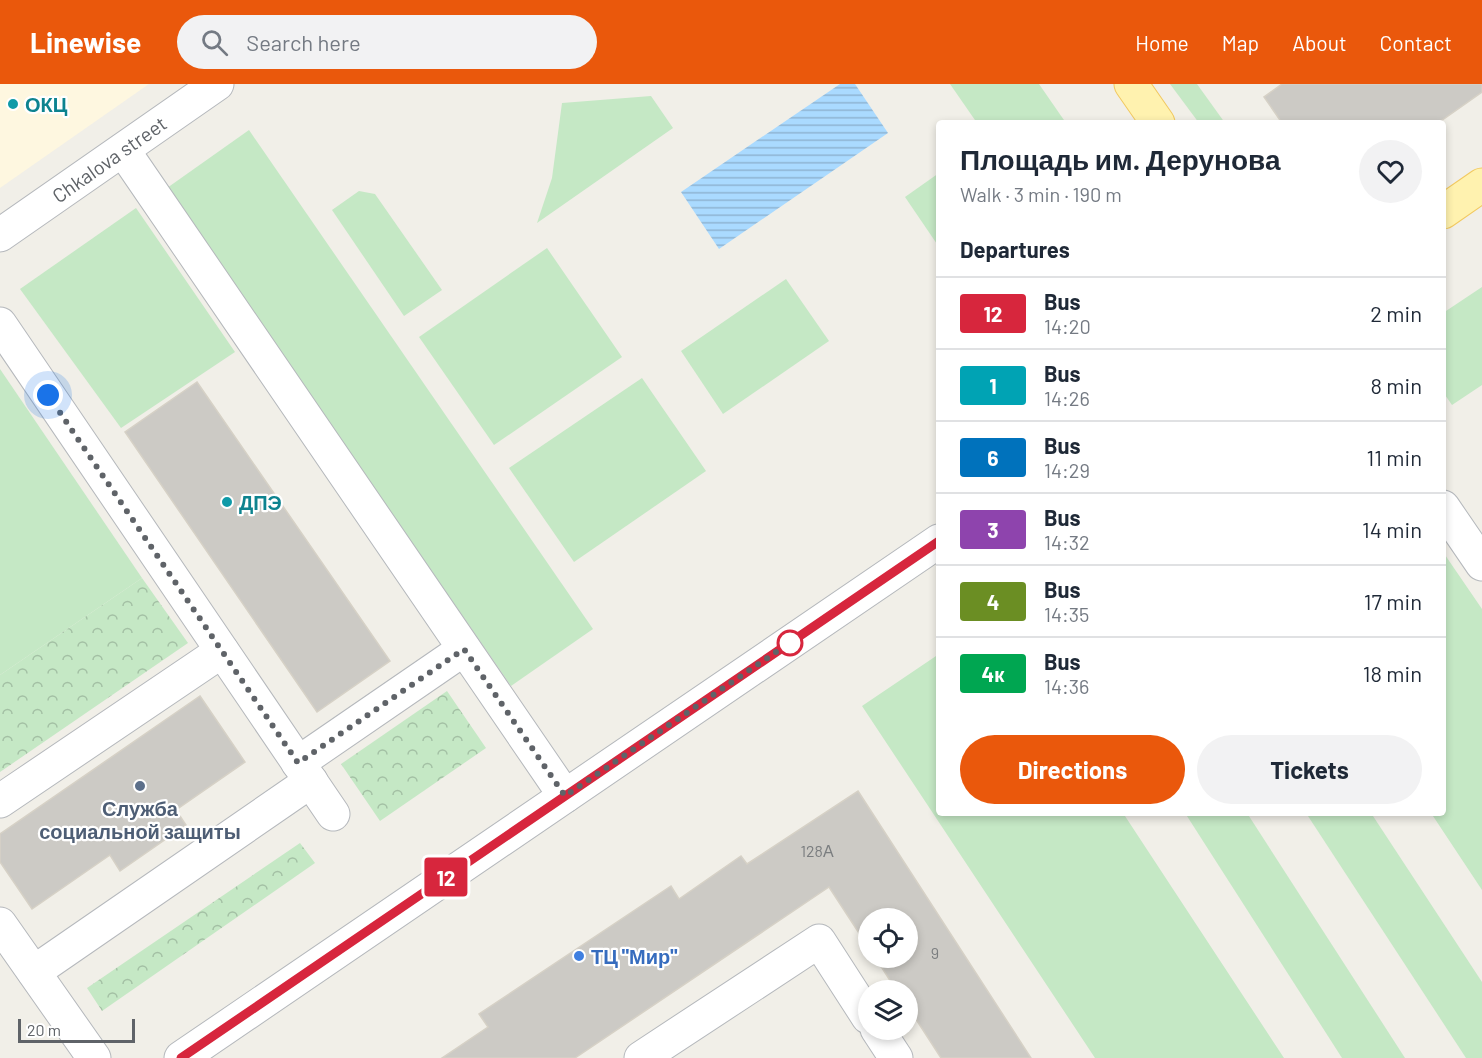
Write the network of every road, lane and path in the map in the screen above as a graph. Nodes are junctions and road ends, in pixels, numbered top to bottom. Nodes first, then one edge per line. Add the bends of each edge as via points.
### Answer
1 (217, 84) edge
2 (1131, 84) edge
3 (1156, 120) edge
4 (123, 150) junction
5 (1482, 185) edge
6 (1446, 210) edge
7 (0, 235) edge
8 (0, 324) edge
9 (1446, 511) edge
10 (936, 543) edge
11 (1482, 564) edge
12 (464, 649) junction
13 (222, 651) junction
14 (305, 772) junction
15 (565, 796) junction
16 (0, 801) edge
17 (333, 814) dead end
18 (0, 924) edge
19 (34, 972) junction
20 (858, 1001) edge
21 (884, 1040) edge
22 (94, 1058) edge
23 (181, 1058) edge
24 (641, 1058) edge
25 (896, 1058) edge

1 - 4 street, Chkalova street
2 - 3 main road
4 - 7 street, Chkalova street
4 - 12 street
5 - 6 main road
8 - 13 street
9 - 11 street
10 - 15 street
12 - 14 street
12 - 15 street
13 - 14 street
13 - 16 street
14 - 17 street
14 - 19 street
15 - 23 street
18 - 19 street
19 - 22 street
20 - 24 street via 819,941
21 - 25 street

